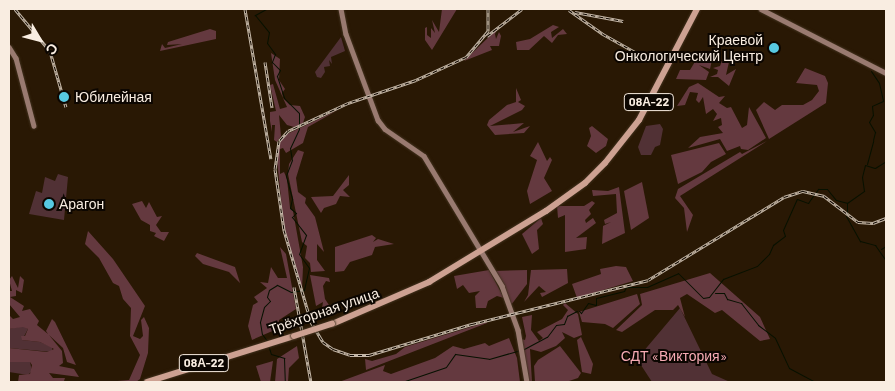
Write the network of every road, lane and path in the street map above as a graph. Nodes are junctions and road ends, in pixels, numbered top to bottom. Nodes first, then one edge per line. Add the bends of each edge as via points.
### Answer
1 (341, 9) edge
2 (697, 9) edge
3 (761, 9) edge
4 (9, 47) edge
5 (886, 74) edge
6 (34, 126) dead end
7 (500, 239) junction
8 (479, 248) junction
9 (485, 258) junction
10 (460, 264) junction
11 (147, 382) edge
12 (527, 382) edge

1 - 8 main road via 347,38 378,120 424,156
2 - 7 highway, Трёхгорная улица / 08А-22 via 639,120 606,163 566,197
3 - 5 main road
4 - 6 main road via 16,58
7 - 8 highway, Трёхгорная улица / 08А-22
7 - 9 main road via 486,249
8 - 9 main road
8 - 10 highway, Трёхгорная улица / 08А-22
9 - 10 main road via 479,254
9 - 12 main road via 513,313
10 - 11 highway, Трёхгорная улица / 08А-22, bridge via 402,296 332,324

